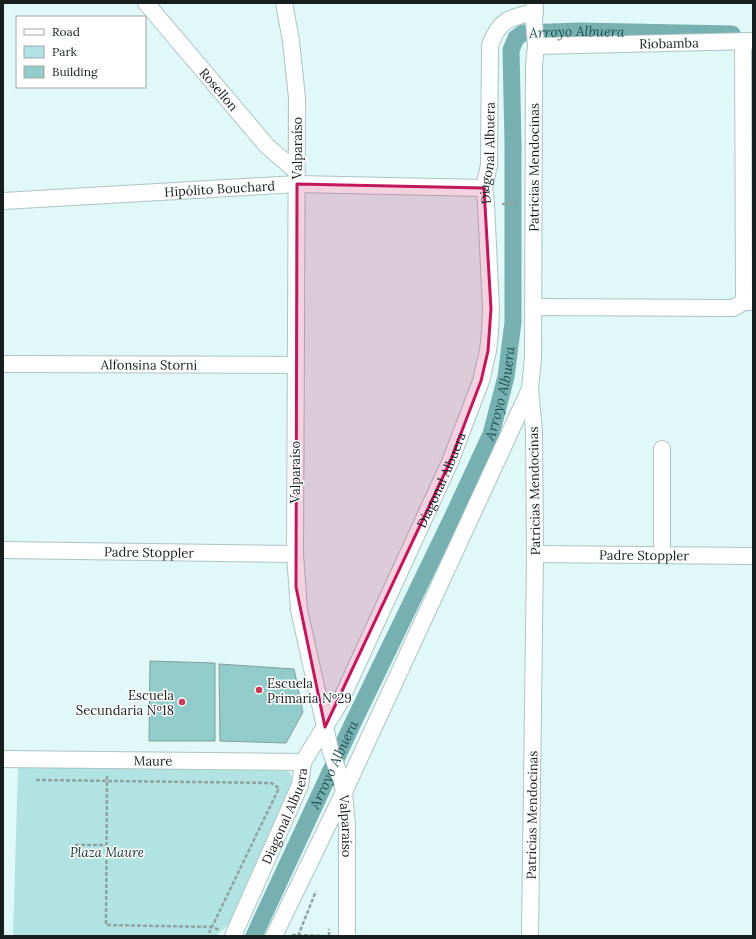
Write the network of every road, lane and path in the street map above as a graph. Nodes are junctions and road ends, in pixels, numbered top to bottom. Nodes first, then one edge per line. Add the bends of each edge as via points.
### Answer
1 (146, 3) edge
2 (284, 3) edge
3 (534, 12) edge
4 (748, 41) edge
5 (535, 42) junction
6 (297, 178) junction
7 (484, 188) junction
8 (3, 201) edge
9 (521, 203) dead end
10 (499, 204) dead end
11 (748, 302) edge
12 (533, 307) junction
13 (3, 364) edge
14 (295, 365) junction
15 (530, 390) junction
16 (662, 448) dead end
17 (3, 550) edge
18 (295, 554) junction
19 (535, 554) junction
20 (662, 555) junction
21 (753, 556) edge
22 (325, 727) junction
23 (3, 759) edge
24 (108, 759) junction
25 (303, 762) junction
26 (36, 780) dead end
27 (107, 781) junction
28 (343, 786) junction
29 (75, 844) dead end
30 (106, 845) junction
31 (211, 927) junction
32 (209, 933) dead end
33 (233, 935) edge
34 (274, 936) edge
35 (325, 936) edge
36 (347, 936) edge
37 (530, 936) edge

1 - 6 street, Rosellon via 266,146
2 - 6 street, Valparaíso via 295,71
3 - 5 street, Patricias Mendocinas
3 - 7 street, Diagonal Albuera via 502,23 490,45 489,165
4 - 5 street, Riobamba
4 - 11 street
5 - 12 street, Patricias Mendocinas
6 - 7 street, Hipólito Bouchard
6 - 8 street, Hipólito Bouchard
6 - 14 street, Valparaíso
7 - 22 street, Diagonal Albuera via 491,309 488,351 481,381 450,462 340,702
9 - 10 path
11 - 12 street via 733,308
12 - 15 street, Patricias Mendocinas
13 - 14 street, Alfonsina Storni
14 - 18 street, Valparaíso
15 - 19 street, Patricias Mendocinas via 534,431
15 - 28 street
16 - 20 street
17 - 18 street, Padre Stoppler
18 - 22 street, Valparaíso via 299,610
19 - 20 street, Padre Stoppler
19 - 37 street, Patricias Mendocinas
20 - 21 street, Padre Stoppler
22 - 25 street, Diagonal Albuera
22 - 28 street, Valparaíso
23 - 24 street, Maure
24 - 25 street, Maure
24 - 27 path
25 - 33 street, Diagonal Albuera via 300,785
26 - 27 path
27 - 30 path
27 - 31 path via 271,783 279,788
28 - 34 street
28 - 36 street, Valparaíso via 347,826
29 - 30 path
30 - 31 path via 106,925
31 - 32 path
31 - 33 path
34 - 35 path

